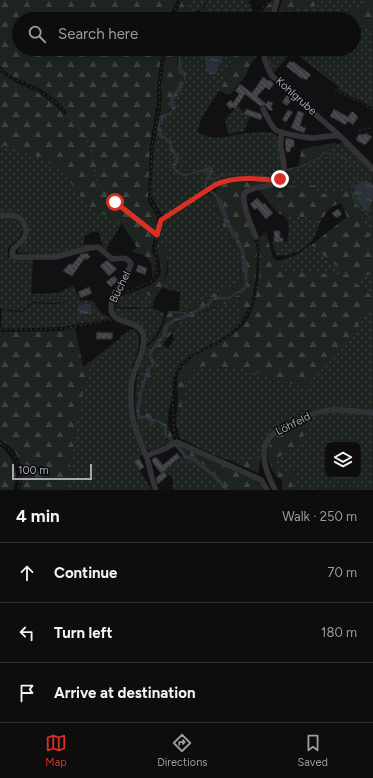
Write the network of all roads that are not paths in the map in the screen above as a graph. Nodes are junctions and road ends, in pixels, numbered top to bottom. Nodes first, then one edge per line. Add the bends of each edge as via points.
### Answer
1 (277, 0) edge
2 (274, 12) edge
3 (265, 56) edge
4 (263, 109) dead end
5 (282, 132) junction
6 (340, 136) junction
7 (373, 169) edge
8 (0, 215) edge
9 (256, 237) road end
10 (373, 413) edge
11 (146, 456) junction
12 (156, 490) edge
13 (267, 490) edge
14 (275, 490) edge

1 - 2 street
3 - 6 street, Kohlgrube via 272,76
4 - 5 street via 274,129
5 - 6 street via 314,138
5 - 9 street via 280,147 284,161 283,173 278,181 244,194 247,214
6 - 7 street, Kohlgrube
8 - 11 street, Büchel via 19,218 26,227 23,239 12,249 14,257 56,257 98,247 112,259 125,257 129,260 129,272 116,292 111,306 116,319 139,327 143,335 144,343 132,381 131,401 132,421
10 - 14 street, Löhfeld via 342,410 322,412 306,416 272,435 264,456 267,473
11 - 12 street, Büchel
11 - 13 street via 175,443 261,480

